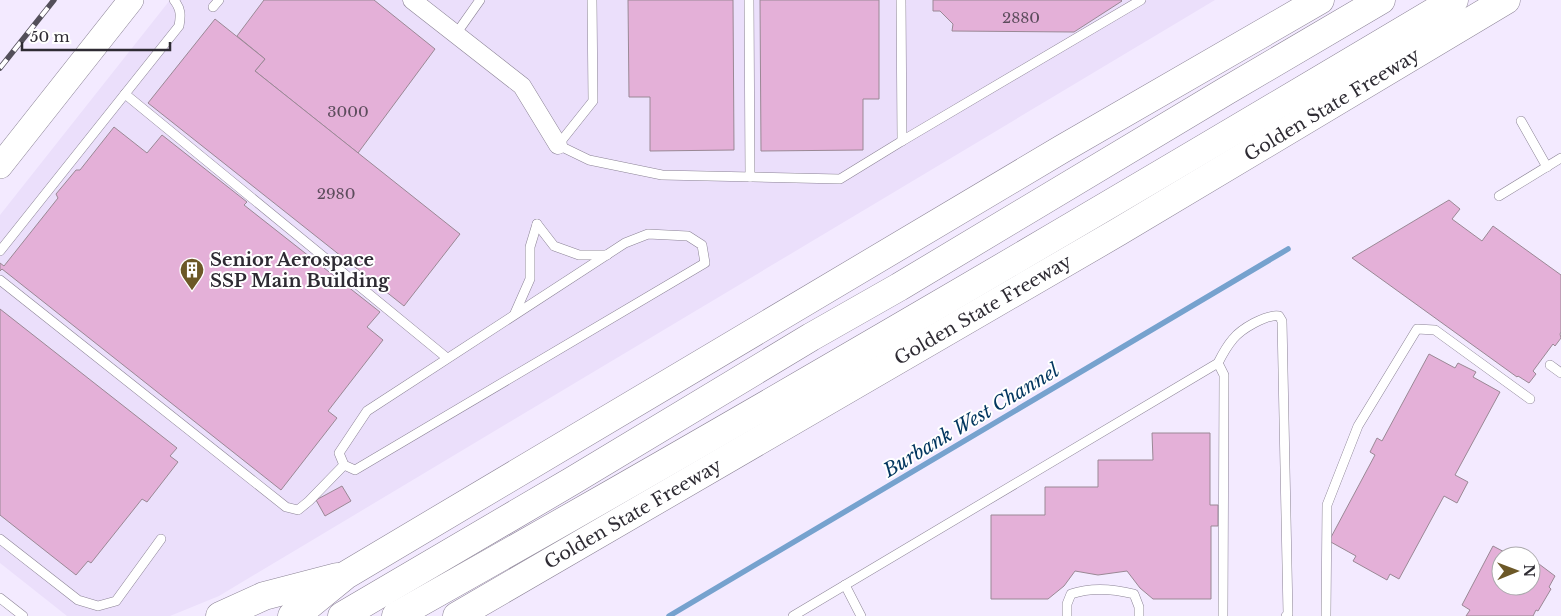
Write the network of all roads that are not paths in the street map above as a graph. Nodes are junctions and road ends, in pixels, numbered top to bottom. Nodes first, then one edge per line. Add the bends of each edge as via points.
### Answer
1 (131, 0) edge
2 (174, 0) edge
3 (412, 0) edge
4 (480, 0) edge
5 (592, 0) edge
6 (749, 0) edge
7 (901, 0) edge
8 (1141, 0) edge
9 (1320, 0) edge
10 (1381, 0) edge
11 (1454, 0) edge
12 (1506, 0) edge
13 (456, 34) junction
14 (125, 94) junction
15 (1521, 122) dead end
16 (902, 141) junction
17 (558, 145) junction
18 (1561, 158) edge
19 (0, 166) edge
20 (1547, 167) junction
21 (750, 177) junction
22 (1499, 196) dead end
23 (0, 252) edge
24 (608, 255) junction
25 (0, 280) edge
26 (515, 314) junction
27 (448, 358) junction
28 (1218, 363) junction
29 (1550, 365) dead end
30 (1561, 373) edge
31 (1530, 399) dead end
32 (344, 465) junction
33 (0, 539) edge
34 (161, 539) dead end
35 (346, 575) junction
36 (846, 585) junction
37 (0, 598) edge
38 (23, 616) edge
39 (220, 616) edge
40 (292, 616) edge
41 (342, 616) edge
42 (396, 616) edge
43 (457, 616) edge
44 (793, 616) edge
45 (861, 616) edge
46 (1067, 616) edge
47 (1139, 616) edge
48 (1224, 616) edge
49 (1286, 616) edge
50 (1326, 616) edge

1 - 19 street
2 - 14 lane via 181,16 179,26
3 - 13 street
4 - 13 lane
5 - 17 lane via 593,101
6 - 21 lane
7 - 16 lane
8 - 16 lane
9 - 35 highway via 1054,154
10 - 41 highway
11 - 42 highway via 1155,178
12 - 43 highway, Golden State Freeway via 1127,227
13 - 17 street via 522,86
14 - 23 lane
14 - 27 lane
15 - 20 lane
16 - 21 lane via 840,179
17 - 21 lane via 590,160 662,175
18 - 20 lane
20 - 22 lane
24 - 26 lane
24 - 26 lane via 579,255 554,246 537,224 530,246 530,279
24 - 32 lane via 625,243 648,234 688,236 702,245 704,263 356,470
25 - 32 lane via 286,508 298,510
26 - 27 lane
27 - 32 lane via 367,411 339,452
28 - 36 lane
28 - 48 lane via 1224,375
28 - 49 lane via 1234,338 1259,320 1279,316 1282,321
29 - 30 lane
31 - 50 lane via 1435,330 1417,329 1358,426 1327,505
33 - 34 lane via 78,600 98,606 116,601
35 - 39 highway via 264,596
35 - 40 highway
36 - 44 lane
36 - 45 lane
37 - 38 lane
46 - 47 lane via 1071,594 1118,590 1134,594

